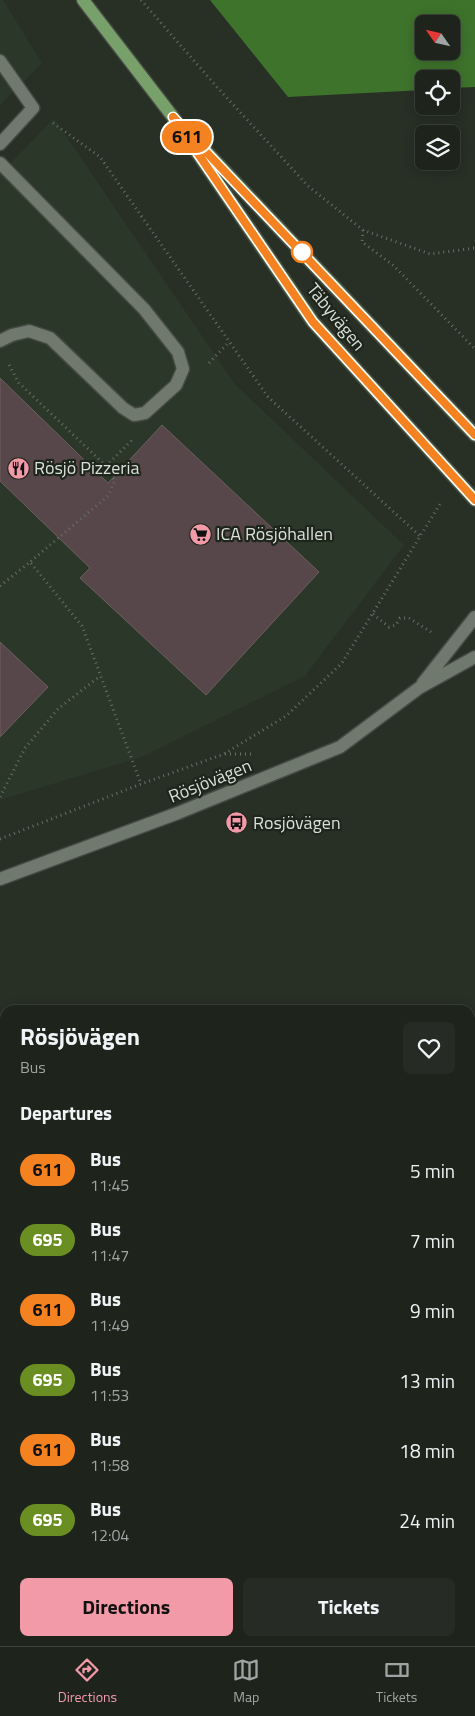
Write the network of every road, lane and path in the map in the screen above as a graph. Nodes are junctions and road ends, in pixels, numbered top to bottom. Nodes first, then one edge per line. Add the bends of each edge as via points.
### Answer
1 (84, 0) edge
2 (141, 0) edge
3 (0, 61) edge
4 (33, 108) junction
5 (173, 117) junction
6 (0, 144) edge
7 (0, 163) edge
8 (363, 230) junction
9 (475, 248) edge
10 (0, 341) edge
11 (475, 349) edge
12 (5, 358) dead end
13 (475, 435) edge
14 (475, 500) edge
15 (440, 504) dead end
16 (420, 536) junction
17 (30, 562) junction
18 (0, 586) edge
19 (373, 614) junction
20 (475, 617) edge
21 (439, 637) dead end
22 (475, 657) edge
23 (100, 676) junction
24 (419, 688) junction
25 (224, 754) junction
26 (253, 754) dead end
27 (141, 784) junction
28 (0, 797) edge
29 (0, 839) edge
30 (0, 879) edge

1 - 5 main road, Täbyvägen
2 - 8 path via 308,186
3 - 4 street
4 - 6 street
4 - 16 path via 100,157 268,397
5 - 13 main road, Täbyvägen
5 - 14 main road, Täbyvägen via 313,322
7 - 10 street via 144,309 178,352 184,369 176,385 145,413 134,415 50,338 29,331
8 - 9 path via 430,254
8 - 11 path via 362,242 394,266
12 - 17 path via 18,383 106,466 115,481 108,496
15 - 16 path
16 - 19 path
17 - 18 path
17 - 23 path via 82,626
19 - 21 path via 389,627 396,625 400,618 409,618
19 - 25 path via 342,663 286,716
20 - 24 street, Rösjövägen
22 - 24 street, Rösjövägen
23 - 27 path
23 - 28 path via 58,709 25,748
24 - 30 street, Rösjövägen via 340,747 178,813
25 - 26 path
25 - 27 path
27 - 29 path

